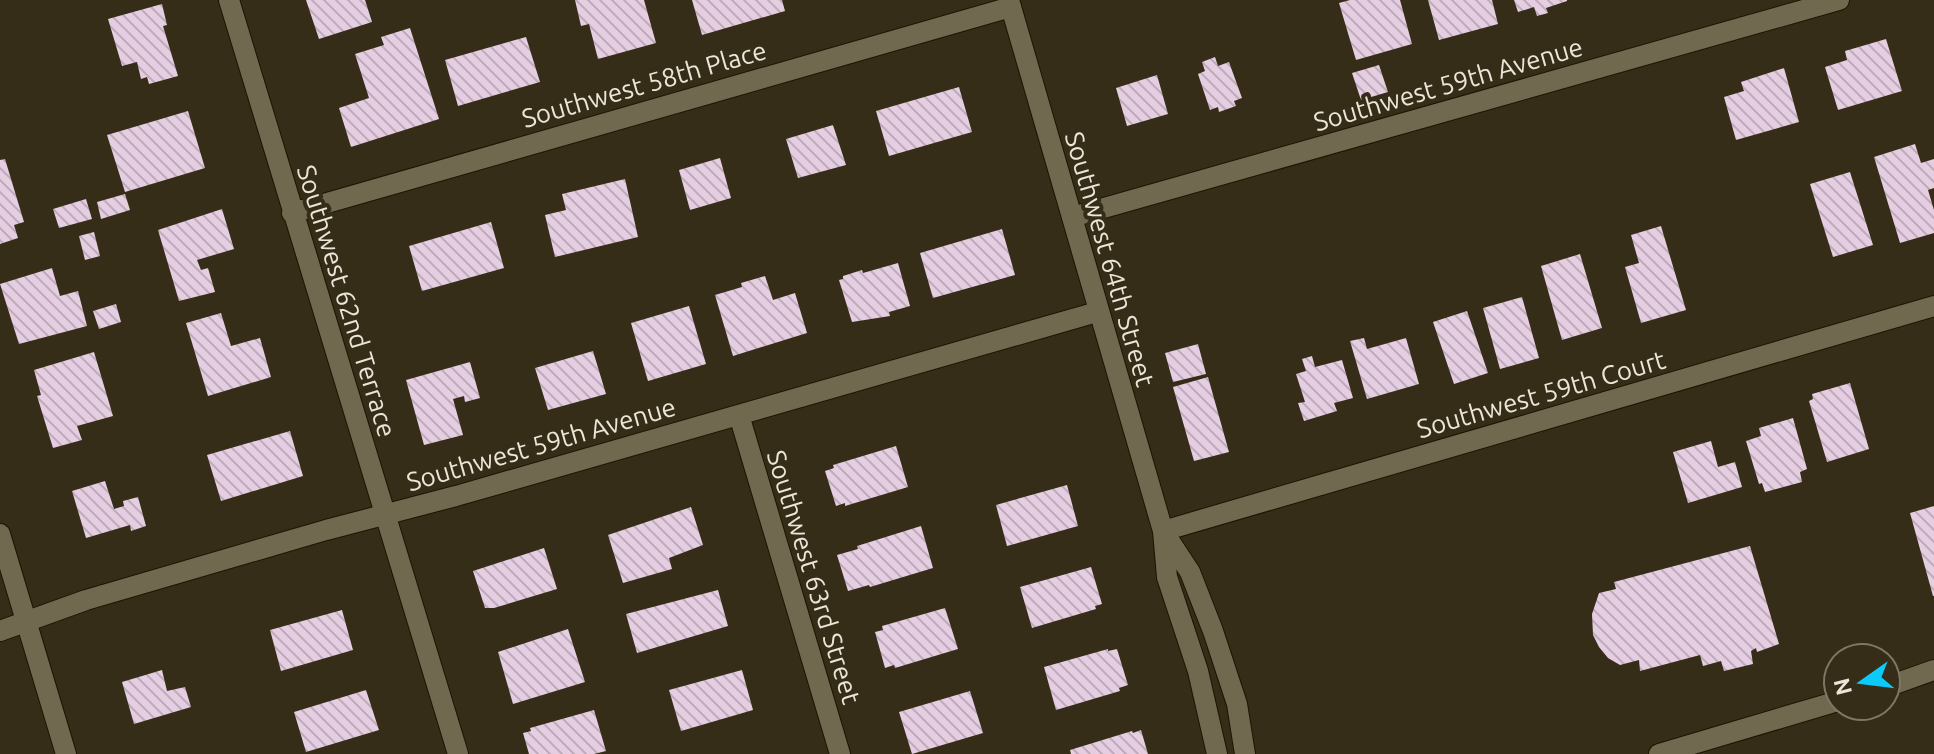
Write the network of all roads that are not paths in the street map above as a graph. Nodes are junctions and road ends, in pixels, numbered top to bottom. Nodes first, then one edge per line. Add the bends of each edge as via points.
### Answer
1 (229, 0) edge
2 (1839, 0) edge
3 (1010, 4) edge
4 (292, 213) junction
5 (1072, 217) junction
6 (1934, 306) edge
7 (1097, 312) junction
8 (739, 415) junction
9 (385, 514) junction
10 (1163, 531) junction
11 (0, 534) edge
12 (27, 622) junction
13 (0, 631) edge
14 (1934, 670) edge
15 (1902, 681) edge
16 (1822, 706) edge
17 (66, 754) edge
18 (458, 754) edge
19 (840, 754) edge
20 (1217, 754) edge
21 (1245, 754) edge
22 (1659, 754) edge

1 - 4 street, Southwest 62nd Terrace
2 - 5 street, Southwest 59th Avenue
3 - 4 street, Southwest 58th Place
3 - 5 street, Southwest 64th Street
4 - 9 street, Southwest 62nd Terrace
5 - 7 street, Southwest 64th Street
6 - 10 street, Southwest 59th Court
7 - 8 street, Southwest 59th Avenue
7 - 10 street, Southwest 64th Street
8 - 9 street, Southwest 59th Avenue
8 - 19 street, Southwest 63rd Street
9 - 12 street, Southwest 59th Avenue via 86,600
9 - 18 street, Southwest 62nd Terrace
10 - 20 street, Southwest 64th Street via 1167,577 1198,671
10 - 21 street, Southwest 64th Street via 1190,572 1220,650
11 - 12 street
12 - 13 street, Southwest 59th Avenue
12 - 17 street
14 - 15 street
16 - 22 street

